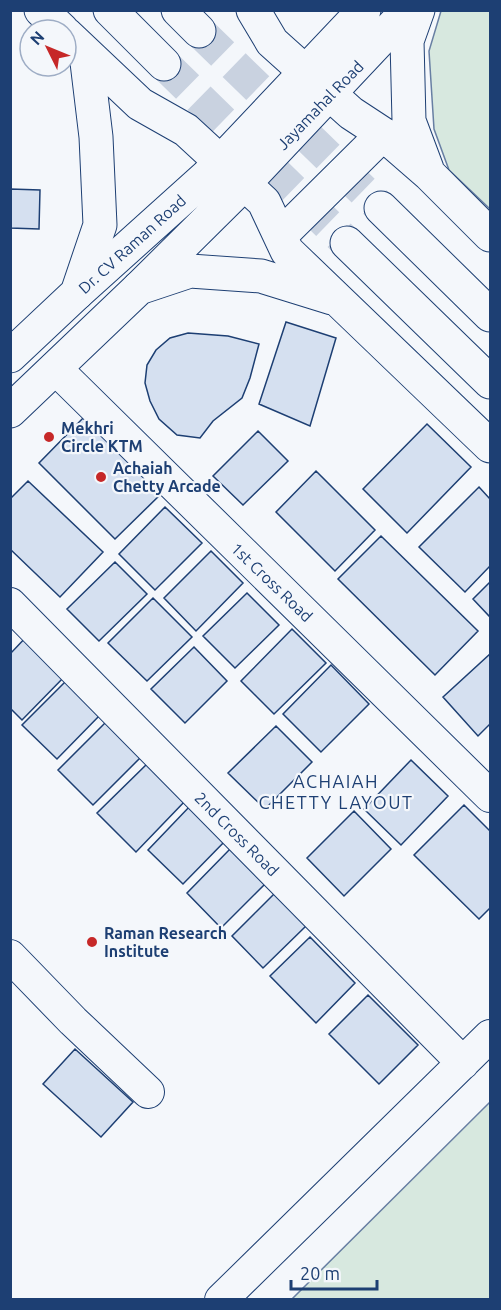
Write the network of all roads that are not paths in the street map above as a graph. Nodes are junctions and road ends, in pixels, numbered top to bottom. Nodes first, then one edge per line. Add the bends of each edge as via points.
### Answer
1 (110, 10) edge
2 (253, 10) edge
3 (364, 10) edge
4 (408, 10) edge
5 (418, 10) edge
6 (78, 46) edge
7 (78, 53) edge
8 (164, 64) tunnel mouth
9 (305, 72) junction
10 (330, 94) junction
11 (250, 129) joint
12 (383, 134) junction
13 (220, 161) junction
14 (429, 174) junction
15 (237, 190) junction
16 (381, 208) tunnel mouth
17 (490, 235) edge
18 (280, 236) junction
19 (347, 243) tunnel mouth
20 (139, 288) junction
21 (77, 293) junction
22 (339, 300) junction
23 (490, 315) edge
24 (10, 356) edge
25 (55, 368) junction
26 (490, 382) edge
27 (10, 411) edge
28 (490, 446) edge
29 (10, 604) edge
30 (490, 796) edge
31 (10, 956) edge
32 (490, 1036) edge
33 (463, 1063) junction
34 (148, 1092) dead end
35 (221, 1299) edge

1 - 8 main road
2 - 9 main road via 272,42
3 - 9 main road, Jayamahal Road
4 - 10 main road, Jayamahal Road
5 - 14 main road via 407,41 409,121
6 - 13 main road via 140,104 186,130
7 - 21 main road via 96,137 100,225
9 - 10 main road
9 - 11 main road, Jayamahal Road
10 - 12 main road
10 - 15 main road, Jayamahal Road
11 - 13 main road, Dr. CV Raman Road
12 - 14 main road
12 - 18 main road
13 - 15 main road
13 - 21 main road, Dr. CV Raman Road
14 - 17 main road
15 - 18 main road via 264,202
15 - 20 main road, Dr. CV Raman Road
16 - 23 main road
18 - 22 main road via 287,251
19 - 26 main road
20 - 22 main road via 190,271 261,276
20 - 25 main road, Dr. CV Raman Road
21 - 24 main road, Dr. CV Raman Road
22 - 28 main road
25 - 27 main road, Dr. CV Raman Road
25 - 30 street, 1st Cross Road
29 - 33 street, 2nd Cross Road
31 - 34 street
32 - 33 street
33 - 35 street

